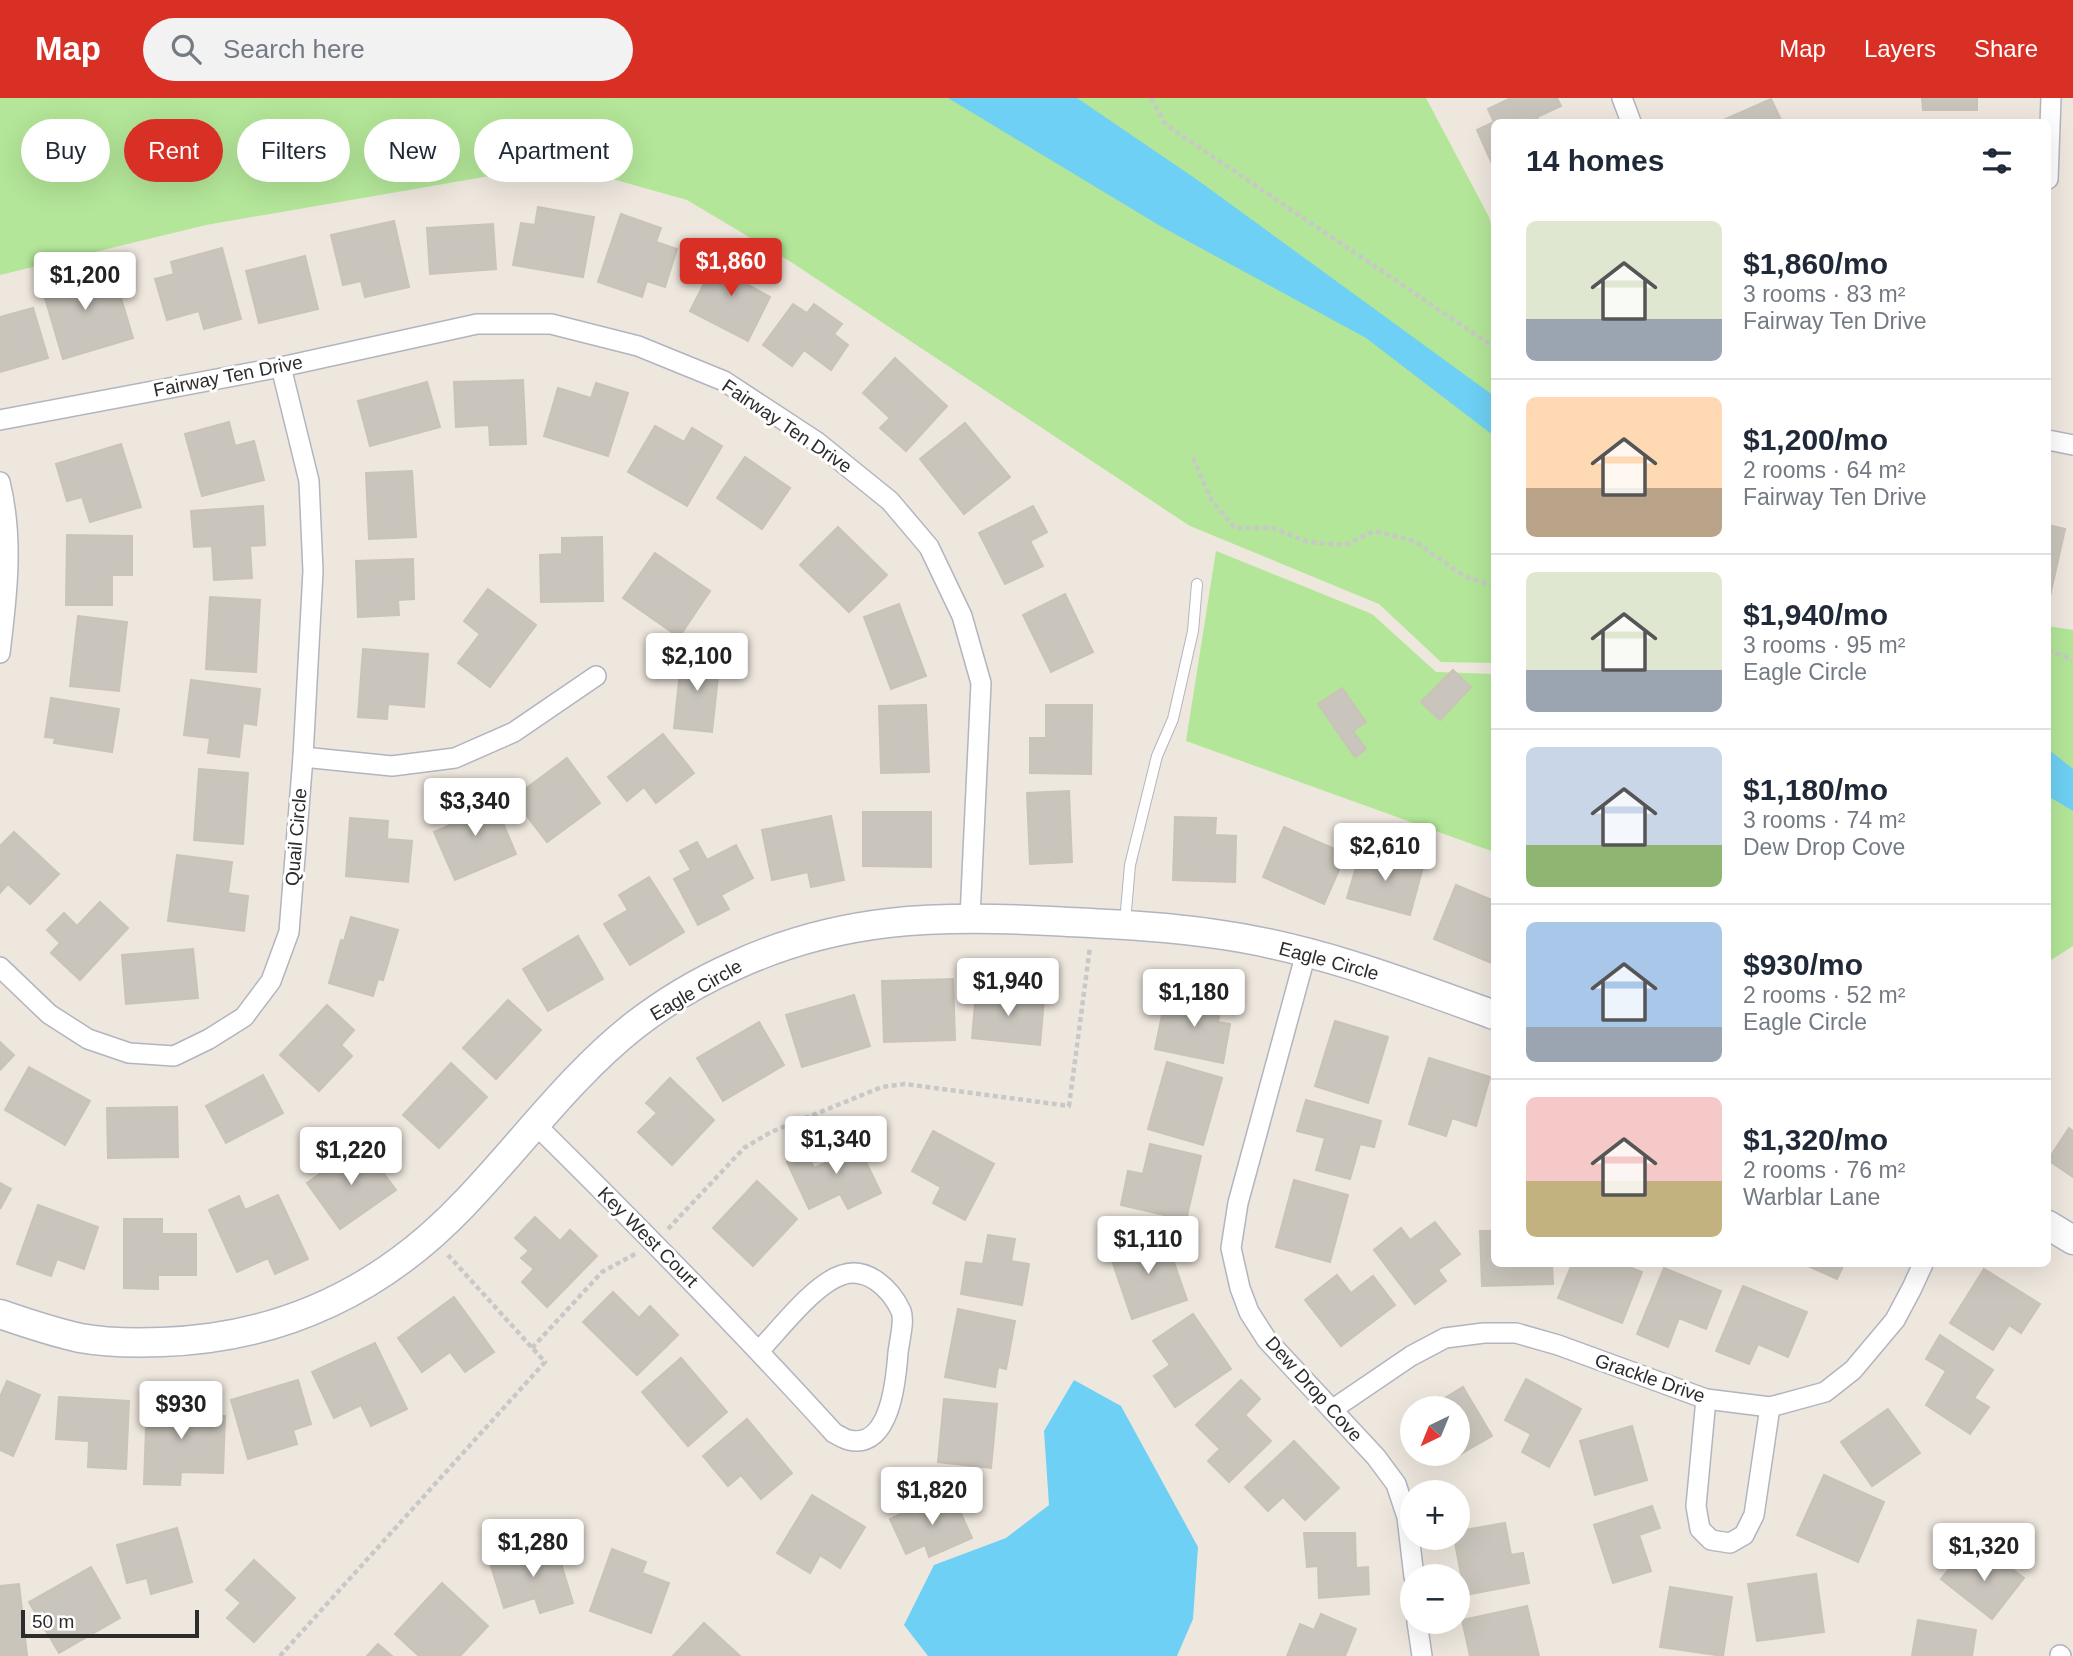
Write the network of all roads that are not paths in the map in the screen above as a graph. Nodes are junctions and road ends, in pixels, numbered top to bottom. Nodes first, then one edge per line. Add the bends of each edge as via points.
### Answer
1 (1622, 98) edge
2 (2051, 98) edge
3 (1630, 119) edge
4 (2050, 119) edge
5 (281, 367) junction
6 (0, 420) edge
7 (2051, 441) edge
8 (2073, 445) edge
9 (0, 482) edge
10 (1197, 584) dead end
11 (0, 653) edge
12 (596, 676) dead end
13 (303, 757) junction
14 (970, 917) junction
15 (1125, 926) junction
16 (1306, 953) junction
17 (0, 967) edge
18 (1491, 1014) edge
19 (536, 1125) junction
20 (2051, 1227) edge
21 (2073, 1240) edge
22 (1922, 1267) edge
23 (0, 1314) edge
24 (760, 1351) junction
25 (1706, 1399) junction
26 (1770, 1407) junction
27 (1333, 1409) junction
28 (1412, 1564) edge
29 (1419, 1634) edge
30 (1422, 1656) edge

1 - 3 street
2 - 4 street
5 - 6 street, Fairway Ten Drive
5 - 13 street, Quail Circle via 310,481 313,571
5 - 14 street, Fairway Ten Drive via 477,324 551,324 638,346 724,380 817,442 891,501 929,547 962,616 981,683
7 - 8 street
9 - 11 street via 9,556
10 - 15 lane via 1192,631 1172,719 1157,756 1130,865
12 - 13 street via 514,733 454,758 392,766
13 - 17 street, Quail Circle via 289,932 271,981 244,1017 174,1056 130,1053 88,1039 49,1014
14 - 15 street, Eagle Circle
14 - 19 street, Eagle Circle via 836,930 785,944 734,966 635,1025
15 - 16 street, Eagle Circle via 1217,934
16 - 18 street, Eagle Circle
16 - 27 street, Dew Drop Cove via 1238,1203 1231,1248 1249,1312 1267,1340
19 - 23 street, Eagle Circle via 462,1206 393,1268 307,1314 250,1332 194,1341 134,1343 81,1338
19 - 24 street, Key West Court
20 - 21 street
22 - 26 street, Grackle Drive via 1895,1320 1853,1370 1825,1392
24 - 24 street, Key West Court via 834,1433 850,1441 870,1437 884,1422 894,1394 902,1313 887,1289 867,1275 844,1274 822,1285
25 - 26 street, Grackle Drive
25 - 26 street via 1696,1506 1700,1529 1711,1540 1730,1543 1744,1535 1754,1516
25 - 27 street, Grackle Drive via 1558,1345 1516,1333 1485,1333 1446,1338
27 - 28 street, Dew Drop Cove via 1396,1484 1407,1517
29 - 30 street

